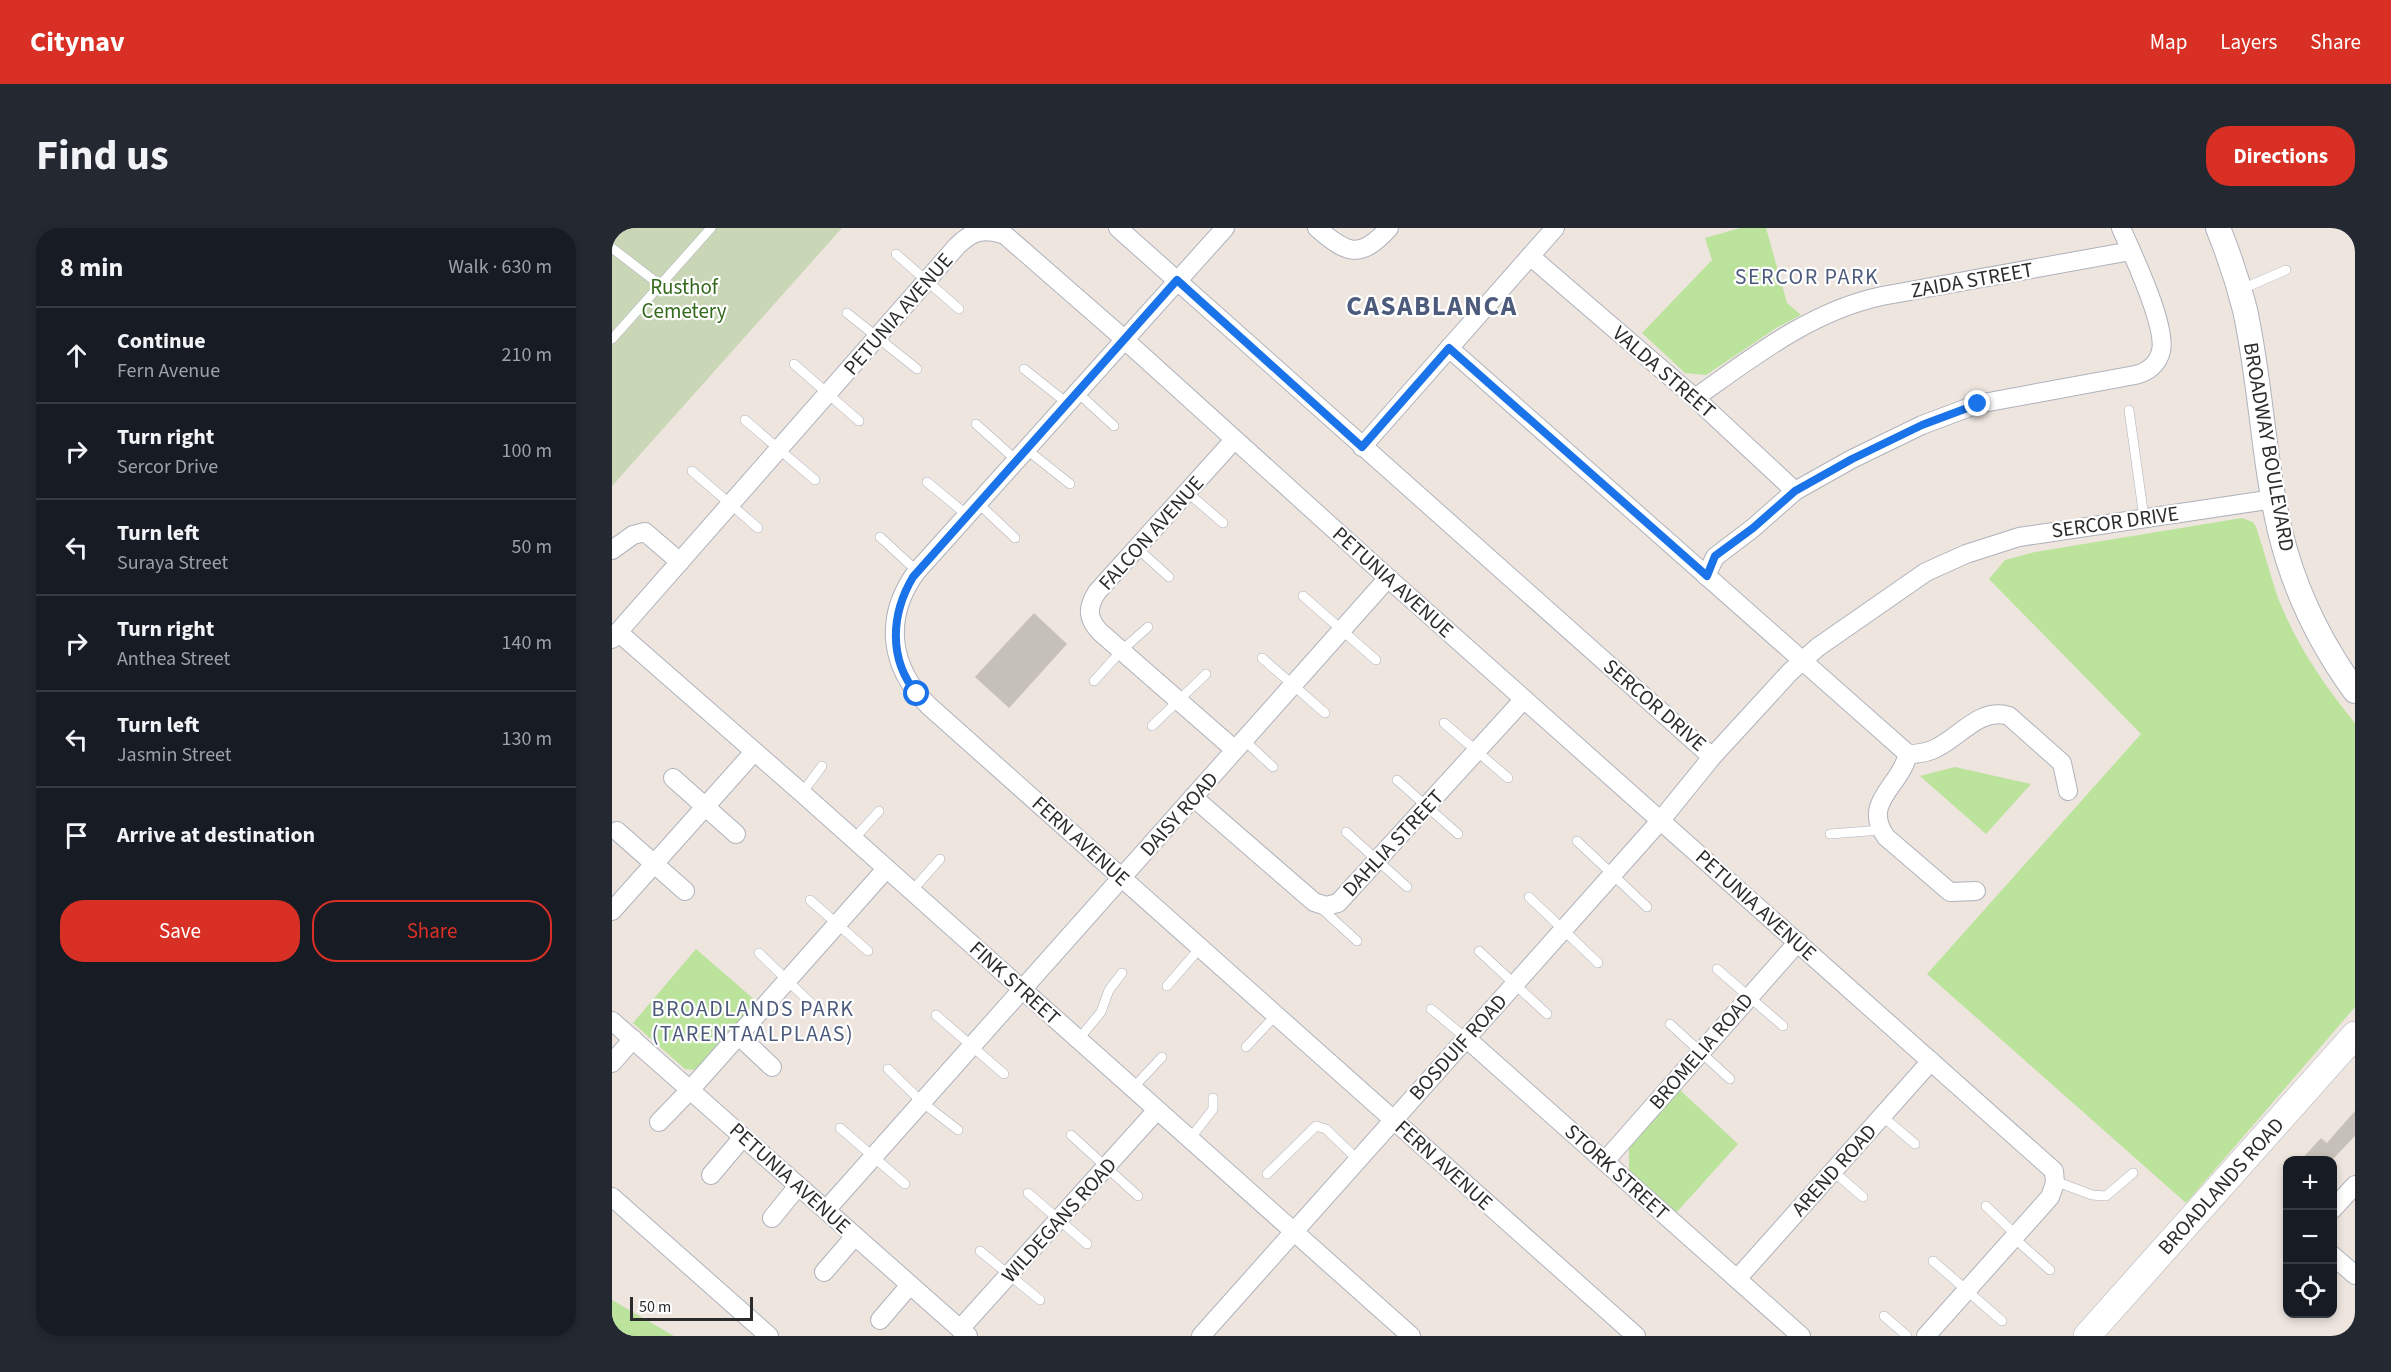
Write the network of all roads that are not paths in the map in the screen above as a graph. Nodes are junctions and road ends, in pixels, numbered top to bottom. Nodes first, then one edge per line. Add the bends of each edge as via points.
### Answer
1 (711, 228) edge
2 (982, 228) edge
3 (1118, 228) edge
4 (1225, 228) edge
5 (1317, 228) edge
6 (1389, 228) edge
7 (1555, 228) edge
8 (2121, 228) edge
9 (2218, 228) edge
10 (612, 248) edge
11 (2131, 251) junction
12 (896, 254) dead end
13 (1530, 256) junction
14 (2286, 270) dead end
15 (1177, 280) junction
16 (927, 281) junction
17 (660, 285) junction
18 (2240, 290) junction
19 (959, 309) dead end
20 (847, 313) dead end
21 (877, 337) junction
22 (612, 339) edge
23 (1124, 340) junction
24 (1449, 348) junction
25 (794, 364) dead end
26 (917, 369) dead end
27 (1024, 369) dead end
28 (828, 393) junction
29 (1072, 398) junction
30 (1695, 398) junction
31 (2129, 410) dead end
32 (745, 420) dead end
33 (859, 421) dead end
34 (976, 424) dead end
35 (1114, 426) dead end
36 (1234, 440) junction
37 (1362, 447) junction
38 (779, 449) junction
39 (1021, 454) junction
40 (692, 471) dead end
41 (815, 480) dead end
42 (927, 482) dead end
43 (1070, 484) dead end
44 (1795, 491) junction
45 (1187, 492) junction
46 (2274, 499) junction
47 (730, 504) junction
48 (972, 509) junction
49 (2144, 518) junction
50 (1223, 523) dead end
51 (758, 528) dead end
52 (880, 537) dead end
53 (1015, 538) dead end
54 (1137, 548) junction
55 (612, 550) edge
56 (680, 562) junction
57 (917, 571) junction
58 (1707, 576) junction
59 (1169, 578) dead end
60 (1388, 578) junction
61 (1303, 596) dead end
62 (1148, 627) dead end
63 (1342, 630) junction
64 (615, 635) edge
65 (1122, 651) junction
66 (1262, 658) dead end
67 (1376, 660) dead end
68 (1802, 660) junction
69 (1206, 674) dead end
70 (1094, 681) dead end
71 (1293, 685) junction
72 (2355, 691) edge
73 (1524, 699) junction
74 (1178, 700) junction
75 (1324, 713) dead end
76 (1443, 723) dead end
77 (1152, 726) dead end
78 (1239, 745) junction
79 (1477, 751) junction
80 (754, 752) junction
81 (1908, 754) junction
82 (1712, 757) junction
83 (822, 766) dead end
84 (1273, 767) dead end
85 (673, 778) dead end
86 (1508, 778) dead end
87 (1397, 780) dead end
88 (2068, 791) dead end
89 (802, 793) junction
90 (1193, 797) junction
91 (1428, 806) junction
92 (705, 807) junction
93 (879, 811) dead end
94 (1661, 820) junction
95 (1881, 830) junction
96 (617, 831) dead end
97 (1346, 832) dead end
98 (736, 834) dead end
99 (1458, 834) dead end
100 (1830, 834) dead end
101 (853, 840) junction
102 (1577, 841) dead end
103 (940, 859) dead end
104 (1379, 860) junction
105 (654, 864) junction
106 (886, 869) junction
107 (1613, 873) junction
108 (1122, 878) junction
109 (1407, 887) dead end
110 (685, 891) dead end
111 (1976, 891) dead end
112 (911, 892) junction
113 (1529, 897) dead end
114 (810, 900) dead end
115 (1314, 902) junction
116 (1647, 907) dead end
117 (612, 911) edge
118 (837, 924) junction
119 (1563, 929) junction
120 (1357, 941) dead end
121 (1798, 942) junction
122 (1200, 948) junction
123 (868, 951) dead end
124 (1479, 951) dead end
125 (759, 953) dead end
126 (1598, 963) dead end
127 (1718, 969) dead end
128 (1122, 974) dead end
129 (787, 980) junction
130 (1515, 984) junction
131 (1167, 986) dead end
132 (1022, 989) junction
133 (1749, 997) junction
134 (818, 1008) dead end
135 (1431, 1009) dead end
136 (1547, 1014) dead end
137 (936, 1015) dead end
138 (1276, 1015) junction
139 (612, 1021) edge
140 (1670, 1024) dead end
141 (1783, 1026) dead end
142 (738, 1035) junction
143 (2355, 1035) edge
144 (1466, 1038) junction
145 (633, 1039) junction
146 (1078, 1040) junction
147 (972, 1045) junction
148 (1246, 1047) dead end
149 (1700, 1052) junction
150 (1161, 1058) dead end
151 (1931, 1061) junction
152 (612, 1063) edge
153 (772, 1067) dead end
154 (888, 1069) dead end
155 (1004, 1074) dead end
156 (1730, 1079) dead end
157 (1132, 1088) junction
158 (690, 1090) junction
159 (1213, 1098) dead end
160 (922, 1102) junction
161 (1157, 1110) junction
162 (1882, 1116) junction
163 (1393, 1120) junction
164 (659, 1122) dead end
165 (840, 1128) dead end
166 (958, 1130) dead end
167 (1071, 1135) dead end
168 (743, 1137) junction
169 (1190, 1139) junction
170 (1915, 1144) dead end
171 (873, 1157) junction
172 (1358, 1160) junction
173 (1605, 1161) junction
174 (1107, 1165) junction
175 (1833, 1171) junction
176 (2133, 1173) dead end
177 (1267, 1174) dead end
178 (711, 1175) dead end
179 (2055, 1181) junction
180 (905, 1184) dead end
181 (2355, 1185) edge
182 (798, 1186) junction
183 (1028, 1194) dead end
184 (1138, 1196) dead end
185 (612, 1197) edge
186 (1863, 1197) dead end
187 (2337, 1205) edge
188 (1986, 1206) dead end
189 (826, 1210) junction
190 (772, 1218) dead end
191 (1058, 1220) junction
192 (1294, 1232) junction
193 (855, 1236) junction
194 (2015, 1236) junction
195 (1087, 1244) dead end
196 (980, 1251) dead end
197 (2337, 1259) edge
198 (1933, 1261) dead end
199 (2050, 1270) dead end
200 (824, 1272) dead end
201 (1009, 1275) junction
202 (2355, 1275) edge
203 (1737, 1279) junction
204 (910, 1285) junction
205 (1966, 1291) junction
206 (1040, 1300) dead end
207 (1884, 1316) dead end
208 (880, 1320) dead end
209 (2002, 1322) dead end
210 (964, 1333) edge
211 (769, 1336) edge
212 (1201, 1336) edge
213 (1411, 1336) edge
214 (1636, 1336) edge
215 (1801, 1336) edge
216 (1907, 1336) edge
217 (1926, 1336) edge
218 (2087, 1336) edge

1 - 17 lane
2 - 16 street, PETUNIA AVENUE via 957,246
2 - 23 street, PETUNIA AVENUE via 1005,235
3 - 15 street, SERCOR DRIVE
4 - 15 street, FERN AVENUE
5 - 6 street via 1342,248 1358,251 1372,246
7 - 13 street
8 - 11 street
9 - 18 street, BROADWAY BOULEVARD
10 - 17 lane
11 - 30 street, ZAIDA STREET via 1852,304 1786,335
11 - 44 street via 2161,336 2158,360 2148,370 1962,409 1852,459
12 - 16 lane
13 - 24 street
13 - 30 street, VALDA STREET
14 - 18 lane
15 - 23 street, FERN AVENUE
15 - 37 street, SERCOR DRIVE
16 - 19 lane
16 - 21 street, PETUNIA AVENUE
17 - 22 lane
18 - 46 street, BROADWAY BOULEVARD
20 - 21 lane
21 - 26 lane
21 - 28 street, PETUNIA AVENUE
23 - 29 street, FERN AVENUE
23 - 36 street, PETUNIA AVENUE
24 - 37 street
24 - 58 street
25 - 28 lane
27 - 29 lane
28 - 33 lane
28 - 38 street, PETUNIA AVENUE
29 - 35 lane
29 - 39 street, FERN AVENUE
30 - 44 street, VALDA STREET
31 - 49 lane
32 - 38 lane
34 - 39 lane
36 - 45 street, FALCON AVENUE
36 - 60 street, PETUNIA AVENUE
37 - 82 street, SERCOR DRIVE
38 - 41 lane
38 - 47 street, PETUNIA AVENUE
39 - 43 lane
39 - 48 street, FERN AVENUE
40 - 47 lane
42 - 48 lane
44 - 58 street via 1715,556
45 - 50 lane
45 - 54 street, FALCON AVENUE
46 - 49 street, SERCOR DRIVE
46 - 72 street, BROADWAY BOULEVARD via 2302,598 2324,643
47 - 51 lane
47 - 56 street, PETUNIA AVENUE
48 - 53 lane
48 - 57 street, FERN AVENUE
49 - 68 street, SERCOR DRIVE via 2019,537 1966,554 1908,584
52 - 57 lane
54 - 59 lane
54 - 65 street, FALCON AVENUE via 1097,592 1089,610 1091,623
55 - 56 street via 633,535 645,532
56 - 64 street, PETUNIA AVENUE
57 - 108 street, FERN AVENUE via 903,594 895,626 899,661 909,685
58 - 68 street
60 - 63 street, DAISY ROAD
60 - 73 street, PETUNIA AVENUE
61 - 63 lane
62 - 65 lane
63 - 67 lane
63 - 71 street, DAISY ROAD
64 - 80 street, FINK STREET
65 - 70 lane
65 - 74 street, FALCON AVENUE
66 - 71 lane
68 - 81 street
68 - 82 street, SERCOR DRIVE
69 - 74 lane
71 - 75 lane
71 - 78 street, DAISY ROAD
73 - 79 street, DAHLIA STREET
73 - 94 street, PETUNIA AVENUE
74 - 77 lane
74 - 78 street, FALCON AVENUE
76 - 79 lane
78 - 84 lane
78 - 90 street, DAISY ROAD
79 - 86 lane
79 - 91 street, DAHLIA STREET
80 - 89 street, FINK STREET
80 - 92 street
81 - 88 street via 1933,750 1986,716 2001,714 2009,716 2062,763
81 - 95 street via 1904,768 1879,803
82 - 94 street, BOSDUIF ROAD
83 - 89 lane
85 - 92 street
87 - 91 lane
89 - 101 street, FINK STREET
90 - 108 street, DAISY ROAD
90 - 115 street, DAHLIA STREET
91 - 99 lane
91 - 104 street, DAHLIA STREET
92 - 98 street
92 - 105 street
93 - 101 lane
94 - 107 street, BOSDUIF ROAD
94 - 121 street, PETUNIA AVENUE
95 - 100 lane
95 - 111 street via 1950,892
96 - 105 street
97 - 104 lane
101 - 106 street, FINK STREET
102 - 107 lane
103 - 112 lane
104 - 109 lane
104 - 115 street, DAHLIA STREET via 1338,903 1326,906
105 - 110 street
105 - 117 street
106 - 112 street, FINK STREET
106 - 118 street
107 - 116 lane
107 - 119 street, BOSDUIF ROAD
108 - 122 street, FERN AVENUE
108 - 132 street, DAISY ROAD
112 - 132 street, FINK STREET
113 - 119 lane
114 - 118 lane
115 - 120 lane
118 - 123 lane
118 - 129 street
119 - 126 lane
119 - 130 street, BOSDUIF ROAD
121 - 133 street, BROMELIA ROAD
121 - 151 street, PETUNIA AVENUE
122 - 131 lane
122 - 138 street, FERN AVENUE
124 - 130 lane
125 - 129 lane
127 - 133 lane
128 - 146 lane via 1109,990 1101,1012
129 - 134 lane
129 - 142 street
130 - 136 lane
130 - 144 street, BOSDUIF ROAD
132 - 146 street, FINK STREET
132 - 147 street, DAISY ROAD
133 - 141 lane
133 - 149 street, BROMELIA ROAD
135 - 144 lane, STORK STREET
137 - 147 lane
138 - 148 lane
138 - 163 street, FERN AVENUE
139 - 145 street, PETUNIA AVENUE
140 - 149 lane
142 - 153 street
142 - 158 street
143 - 218 main road, BROADLANDS ROAD
144 - 163 street, BOSDUIF ROAD
144 - 173 street, STORK STREET
145 - 152 street
145 - 158 street, PETUNIA AVENUE
146 - 157 street, FINK STREET
147 - 155 lane
147 - 160 street, DAISY ROAD
149 - 156 lane
149 - 173 street, BROMELIA ROAD
150 - 157 lane
151 - 162 street, AREND ROAD
151 - 179 street, PETUNIA AVENUE via 2046,1163 2054,1171
154 - 160 lane
157 - 161 street, FINK STREET
158 - 164 street
158 - 168 street, PETUNIA AVENUE
159 - 169 lane via 1212,1109
160 - 166 lane
160 - 171 street, DAISY ROAD
161 - 169 street, FINK STREET
161 - 174 street, WILDEGANS ROAD
162 - 170 lane
162 - 175 street, AREND ROAD
163 - 172 street, BOSDUIF ROAD
163 - 214 street, FERN AVENUE
165 - 171 lane
167 - 174 lane
168 - 178 street
168 - 182 street, PETUNIA AVENUE
169 - 192 street, FINK STREET
171 - 180 lane
171 - 189 street, DAISY ROAD
172 - 177 lane via 1326,1130 1316,1126
172 - 192 street, BOSDUIF ROAD
173 - 203 street, STORK STREET
174 - 184 lane
174 - 191 street, WILDEGANS ROAD
175 - 186 lane
175 - 203 street, AREND ROAD
176 - 179 lane via 2106,1196
179 - 194 street via 2050,1197
181 - 187 street
182 - 189 street, PETUNIA AVENUE
182 - 190 street
183 - 191 lane
185 - 211 street
188 - 194 lane
189 - 193 street, PETUNIA AVENUE
191 - 195 lane
191 - 201 street, WILDEGANS ROAD
192 - 212 street, BOSDUIF ROAD
192 - 213 street, FINK STREET
193 - 200 street
193 - 204 street, PETUNIA AVENUE
194 - 199 lane
194 - 205 street
196 - 201 lane
197 - 202 street
198 - 205 lane
201 - 206 lane
201 - 210 street, WILDEGANS ROAD
203 - 215 street, STORK STREET
204 - 208 street
204 - 210 street, PETUNIA AVENUE
205 - 209 lane
205 - 217 street
207 - 216 lane

